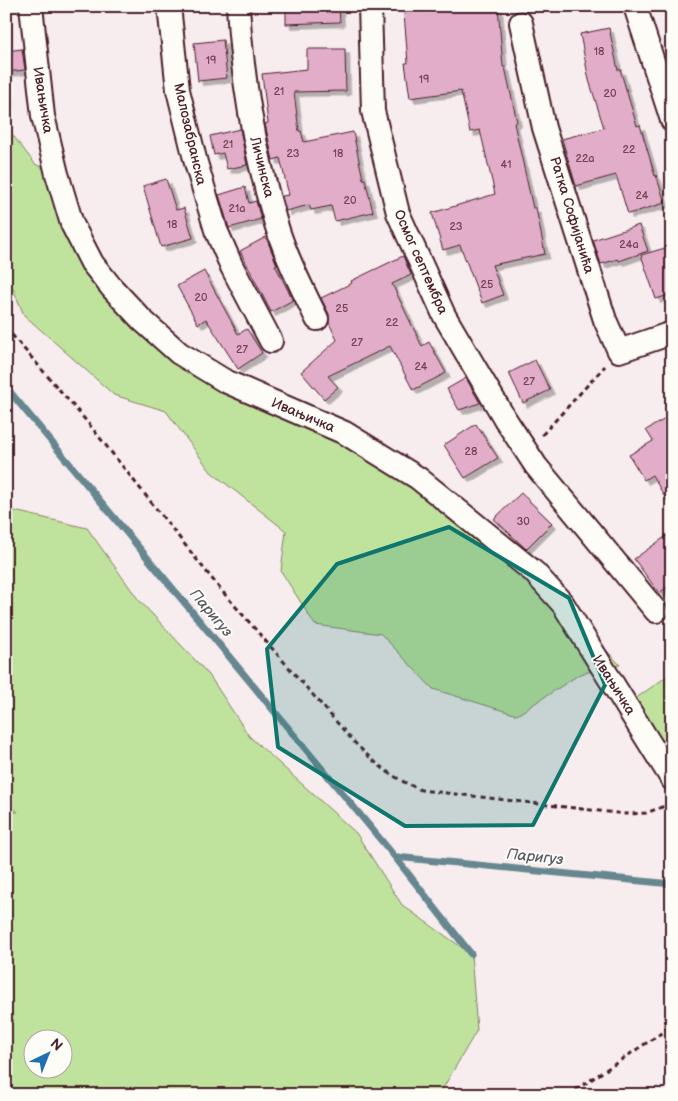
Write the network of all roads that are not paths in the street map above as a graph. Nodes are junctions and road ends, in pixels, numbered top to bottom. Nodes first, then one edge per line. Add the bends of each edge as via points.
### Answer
1 (31, 6) edge
2 (170, 6) edge
3 (238, 6) edge
4 (370, 6) edge
5 (635, 6) edge
6 (521, 23) dead end
7 (672, 120) edge
8 (317, 319) dead end
9 (672, 333) edge
10 (271, 341) dead end
11 (656, 611) dead end
12 (672, 779) edge

1 - 12 street, Ивањичка via 43,116 57,174 72,224 92,263 112,288 180,353 225,381 345,433 418,478 534,572 563,604
2 - 10 street, Малозабранска via 178,90 216,230
3 - 8 street, Личинска via 246,95 259,154 277,225 295,274
4 - 11 street, Осмог септембра via 373,111 398,213 444,315 531,459
5 - 7 street
6 - 9 street, Ратка Софијанића via 544,128 605,320 619,351

